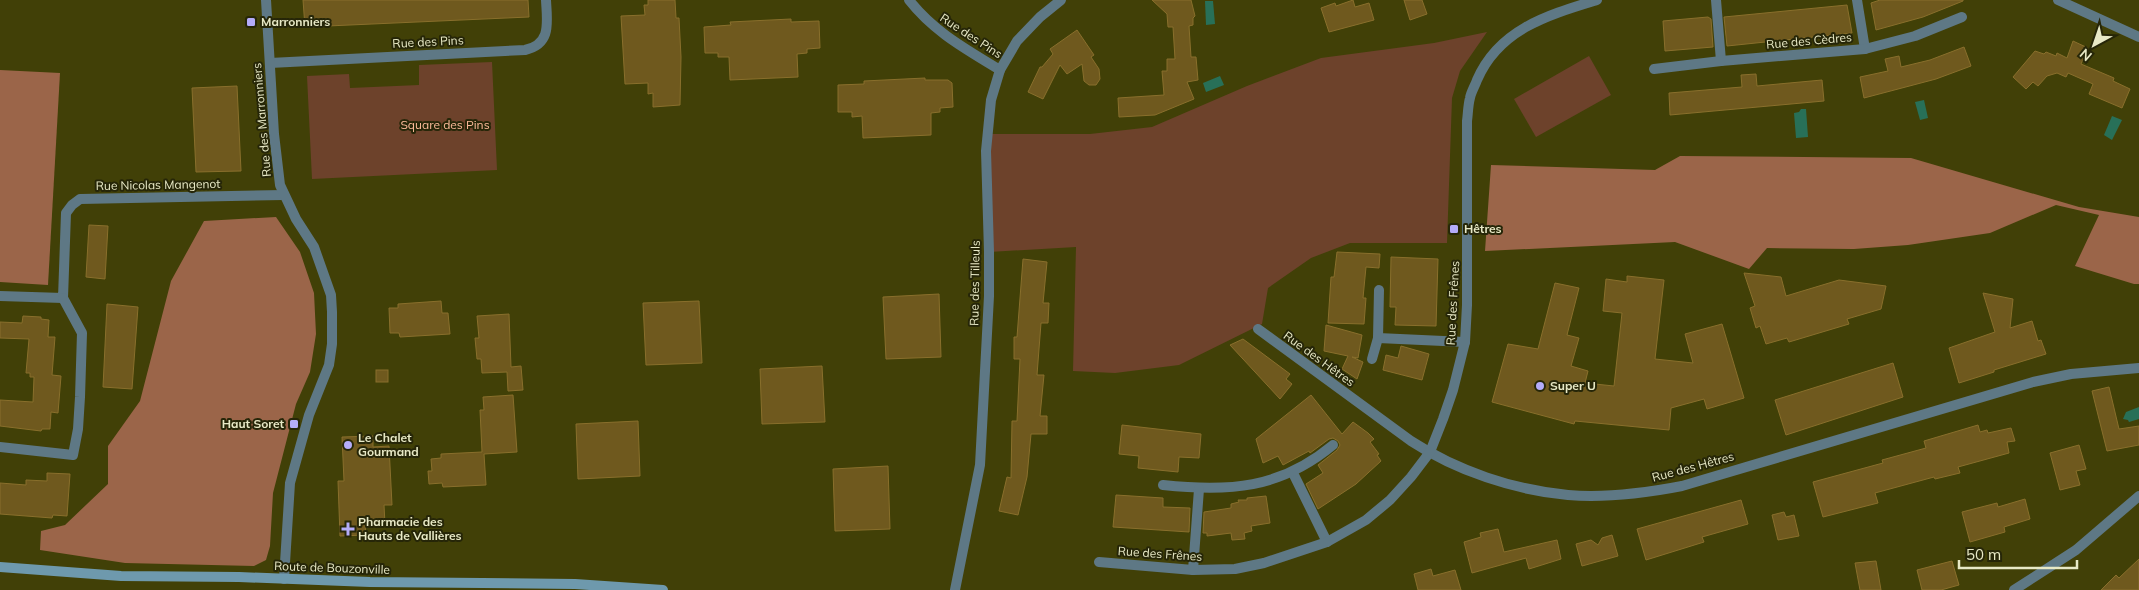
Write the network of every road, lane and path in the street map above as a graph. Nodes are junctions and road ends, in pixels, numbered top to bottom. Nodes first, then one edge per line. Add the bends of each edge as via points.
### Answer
1 (266, 0) edge
2 (546, 0) edge
3 (909, 0) edge
4 (1061, 0) edge
5 (1597, 0) edge
6 (1716, 0) edge
7 (1857, 0) edge
8 (2058, 0) edge
9 (1962, 17) dead end
10 (2139, 37) edge
11 (1865, 49) junction
12 (1721, 61) junction
13 (270, 63) junction
14 (1654, 69) dead end
15 (1000, 70) junction
16 (284, 195) junction
17 (1379, 290) dead end
18 (0, 296) edge
19 (64, 298) junction
20 (1258, 329) dead end
21 (1378, 338) junction
22 (1465, 342) junction
23 (1372, 359) dead end
24 (2139, 368) edge
25 (1333, 445) dead end
26 (0, 447) edge
27 (1430, 452) junction
28 (1293, 473) junction
29 (1163, 485) dead end
30 (1199, 489) junction
31 (2139, 496) edge
32 (1327, 542) junction
33 (1099, 562) dead end
34 (0, 567) edge
35 (1193, 570) junction
36 (284, 579) junction
37 (663, 590) edge
38 (955, 590) edge
39 (2014, 590) edge

1 - 13 street, Rue des Marronniers
2 - 13 street, Rue des Pins via 546,34 535,48
3 - 15 street, Rue des Pins via 938,31
4 - 15 street, Rue des Tilleuls via 1017,41
5 - 22 street, Rue des Frênes via 1542,19 1509,37 1483,68 1470,98 1467,121
6 - 12 street
7 - 11 street
8 - 10 street
9 - 11 street, Rue des Cèdres via 1915,36
11 - 12 street, Rue des Cèdres
12 - 14 street, Rue des Cèdres
13 - 16 street, Rue des Marronniers via 276,158
15 - 38 street, Rue des Tilleuls via 986,134 989,296 980,465
16 - 19 street, Rue Nicolas Mangenot via 80,199 66,213
16 - 36 street, Rue des Marronniers via 314,247 329,288 332,312 329,365 309,415 290,483
17 - 21 street
18 - 19 street
19 - 26 street via 82,333 79,421 73,455
20 - 27 street, Rue des Hêtres
21 - 22 street
21 - 23 street
22 - 27 street, Rue des Frênes via 1454,390
24 - 27 street, Rue des Hêtres via 2071,374 2033,382 1682,486 1654,491 1569,495 1529,489 1478,474
25 - 28 street
27 - 32 street, Rue des Frênes via 1390,500 1366,520
28 - 30 street via 1243,486
28 - 32 street
29 - 30 street
30 - 35 street
31 - 39 street via 2076,550
32 - 35 street, Rue des Frênes via 1264,563 1235,569
33 - 35 street, Rue des Frênes
34 - 36 main road, Route de Bouzonville via 121,576
36 - 37 main road, Route de Bouzonville via 575,584

